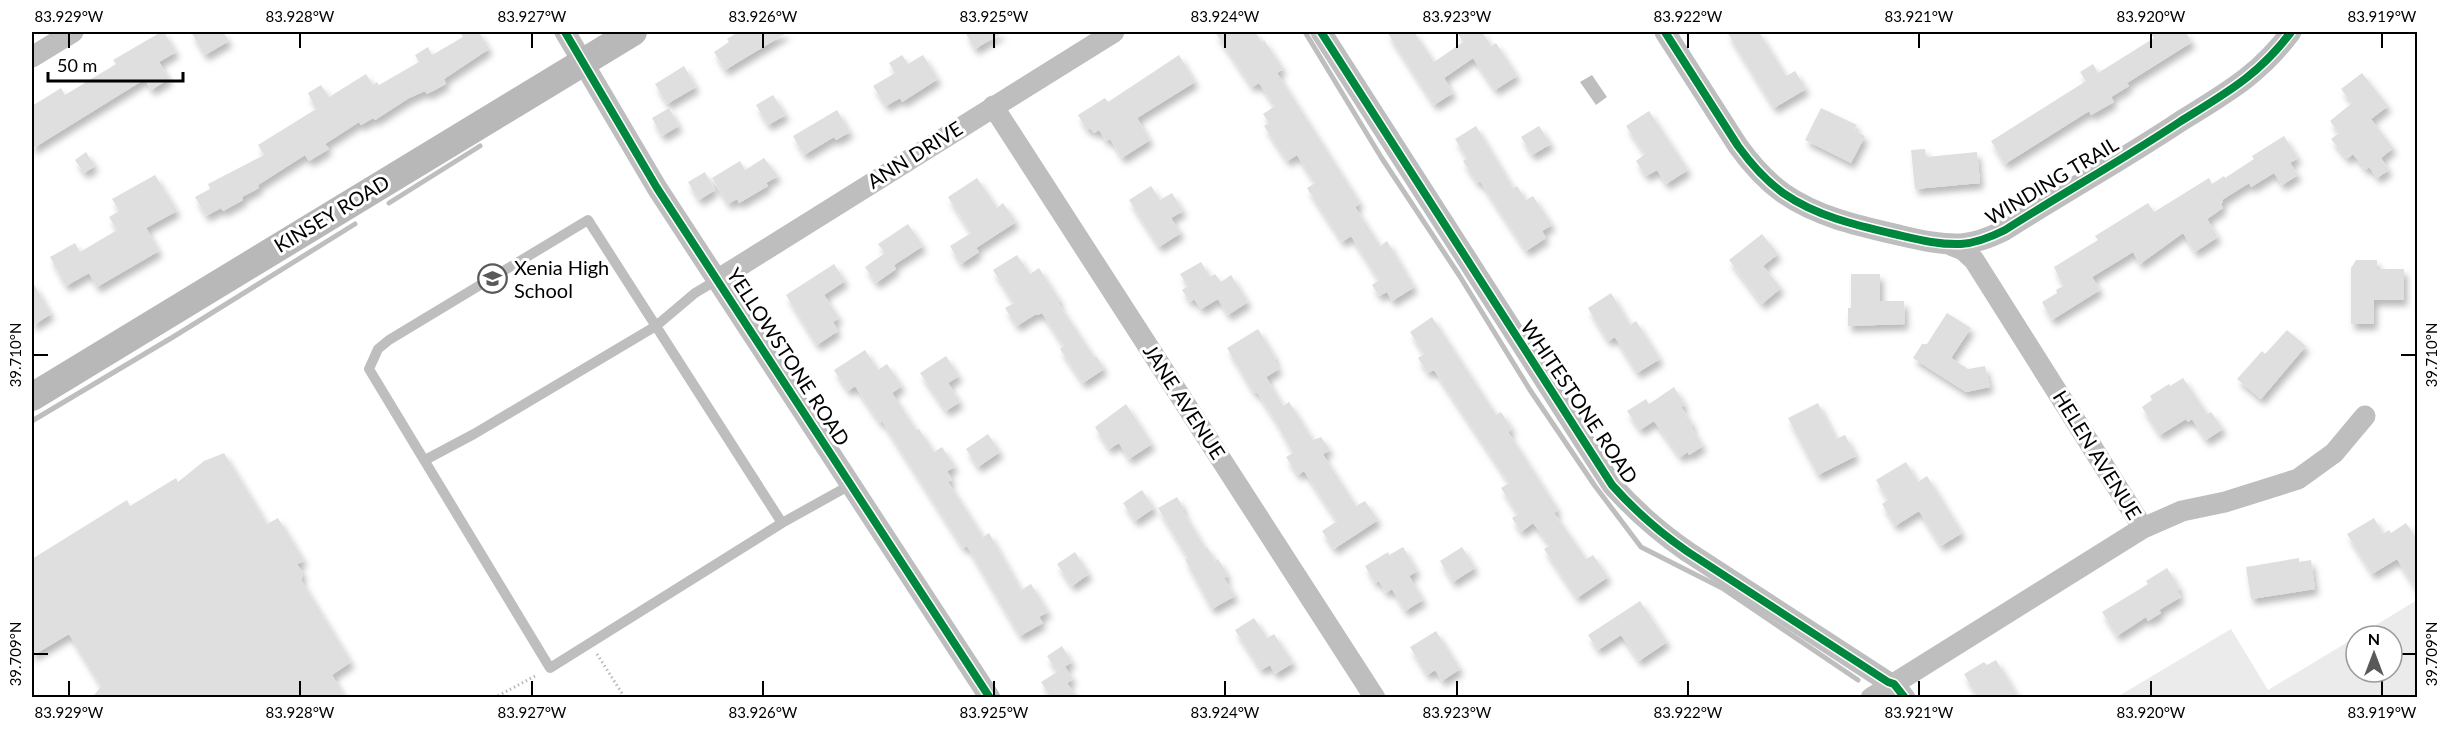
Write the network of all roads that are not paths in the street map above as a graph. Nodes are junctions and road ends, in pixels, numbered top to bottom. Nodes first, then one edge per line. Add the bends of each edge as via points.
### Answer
1 (73, 32) edge
2 (565, 32) edge
3 (633, 32) edge
4 (1114, 32) edge
5 (1321, 32) edge
6 (1665, 32) edge
7 (2291, 32) edge
8 (32, 57) edge
9 (574, 68) junction
10 (993, 106) junction
11 (1948, 244) junction
12 (717, 280) junction
13 (656, 326) junction
14 (32, 397) edge
15 (2365, 416) dead end
16 (425, 460) junction
17 (852, 484) junction
18 (782, 524) junction
19 (2143, 528) junction
20 (1899, 691) edge
21 (990, 698) edge
22 (1375, 698) edge
23 (1871, 698) edge

1 - 8 street
2 - 9 street, YELLOWSTONE ROAD
3 - 9 street, KINSEY ROAD
4 - 10 street, ANN DRIVE
5 - 20 street, WHITESTONE ROAD via 1612,484 1631,507 1688,552
6 - 11 street, WINDING TRAIL via 1738,146 1782,192 1835,219
7 - 11 street, WINDING TRAIL via 2274,54 2242,82 2154,140 2005,230 1979,241
9 - 12 street, YELLOWSTONE ROAD
9 - 14 street, KINSEY ROAD
10 - 12 street, ANN DRIVE
10 - 22 street, JANE AVENUE
11 - 19 street, HELEN AVENUE via 1974,260
12 - 13 lane
12 - 17 street, YELLOWSTONE ROAD
13 - 16 lane
13 - 16 lane via 588,219 378,349 369,369
13 - 18 lane
15 - 19 street via 2334,453 2298,479 2182,511
16 - 18 lane via 550,668
17 - 18 lane
17 - 21 street, YELLOWSTONE ROAD
19 - 20 street, HELEN AVENUE
20 - 23 street, HELEN AVENUE

